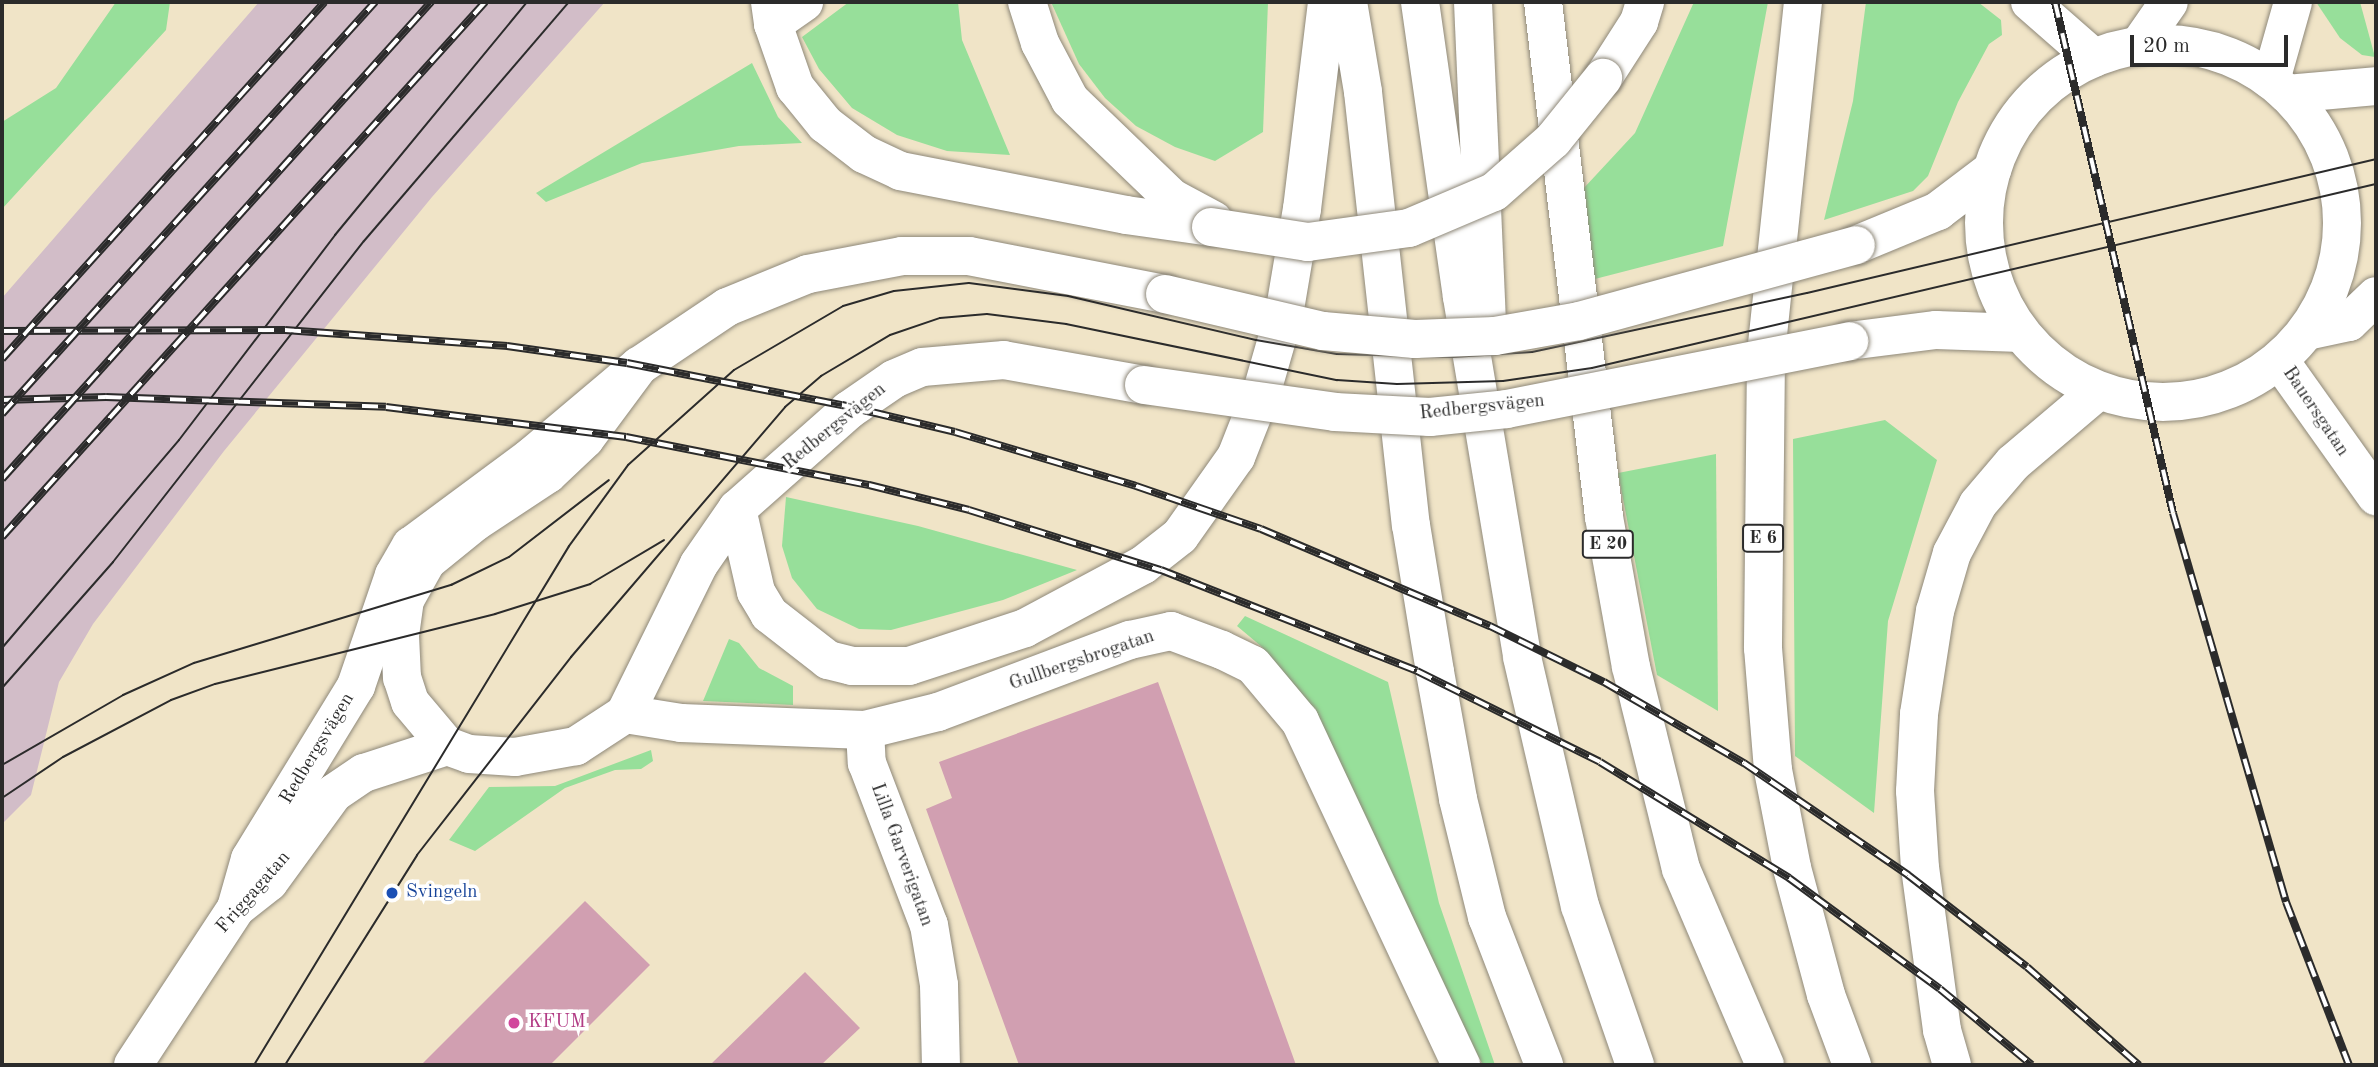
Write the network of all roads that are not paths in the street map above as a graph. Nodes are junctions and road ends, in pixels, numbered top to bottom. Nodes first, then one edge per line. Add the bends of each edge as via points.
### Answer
1 (804, 2) edge
2 (1027, 2) edge
3 (1327, 2) edge
4 (1348, 2) edge
5 (1420, 2) edge
6 (1473, 2) edge
7 (1543, 2) edge
8 (1645, 2) edge
9 (1803, 2) edge
10 (2030, 2) edge
11 (2169, 2) edge
12 (2293, 2) edge
13 (772, 13) edge
14 (2139, 45) junction
15 (2094, 58) junction
16 (2376, 86) edge
17 (2279, 87) junction
18 (1992, 170) junction
19 (1213, 224) junction
20 (2376, 296) edge
21 (2307, 331) junction
22 (2021, 333) junction
23 (2280, 360) junction
24 (639, 366) junction
25 (2098, 391) junction
26 (1494, 490) junction
27 (2376, 496) edge
28 (737, 509) junction
29 (625, 714) junction
30 (865, 730) junction
31 (447, 746) junction
32 (236, 908) junction
33 (134, 1065) edge
34 (941, 1065) edge
35 (1461, 1065) edge
36 (1544, 1065) edge
37 (1635, 1065) edge
38 (1765, 1065) edge
39 (1852, 1065) edge
40 (1952, 1065) edge

1 - 13 main road
2 - 19 main road via 1040,43 1070,100 1172,198
3 - 28 main road via 1284,315 1236,457 1180,536 1143,565 1025,628 909,666 852,666 828,660 769,614 756,592
4 - 36 main road via 1363,92 1409,512 1458,799 1487,916
5 - 26 main road
6 - 26 main road
7 - 38 main road, E 20 via 1604,517 1630,667 1681,869
8 - 19 main road, bridge via 1639,22 1603,78 1553,140 1494,192 1409,228 1308,242
9 - 39 main road, E 6 via 1766,357 1763,648 1773,770 1792,868 1826,995
10 - 15 main road
11 - 14 main road
12 - 17 main road
13 - 19 main road via 795,87 825,124 888,166 1048,201
14 - 15 main road, Redbergsvägen
14 - 17 main road, Redbergsvägen via 2183,45 2230,57
15 - 18 main road, Redbergsvägen via 2041,92 2020,116
16 - 17 main road
17 - 21 main road, Redbergsvägen via 2317,131 2334,169 2342,215 2337,269 2325,302
18 - 22 main road, Redbergsvägen via 1984,214 1985,250 1990,275
18 - 24 main road, Redbergsvägen, bridge via 1938,211 1896,230 1656,302 1495,336 1415,339 1323,331 969,256 902,256 808,274 759,290 689,329
20 - 21 main road via 2349,322
21 - 23 main road, Redbergsvägen
22 - 25 main road, Redbergsvägen via 2056,368
22 - 28 main road, Redbergsvägen, bridge via 1936,330 1887,335 1507,409 1430,417 1335,412 1004,360 922,367 894,379 849,410
23 - 25 main road, Redbergsvägen via 2219,394 2179,402 2138,401
23 - 27 main road, Bauersgatan
24 - 31 main road, Redbergsvägen via 585,439 548,474 475,522 427,561 414,581 405,600 400,635 402,678 410,702
24 - 32 main road, Redbergsvägen via 532,456 411,547 394,575 356,686 250,859
25 - 40 main road via 2012,463 1978,504 1952,553 1935,611 1919,714 1915,792 1938,1003
26 - 37 main road via 1522,657 1580,906
28 - 29 main road, Redbergsvägen via 699,564
29 - 30 main road, Gullbergsbrogatan via 681,723
29 - 31 main road via 576,746 550,754 469,754
30 - 34 main road, Lilla Garverigatan via 867,763 929,925 939,985
30 - 35 main road, Gullbergsbrogatan via 938,712 1130,640 1171,631 1253,664 1300,721
31 - 32 main road, Friggagatan via 364,773 334,793 269,882
32 - 33 main road, Friggagatan

